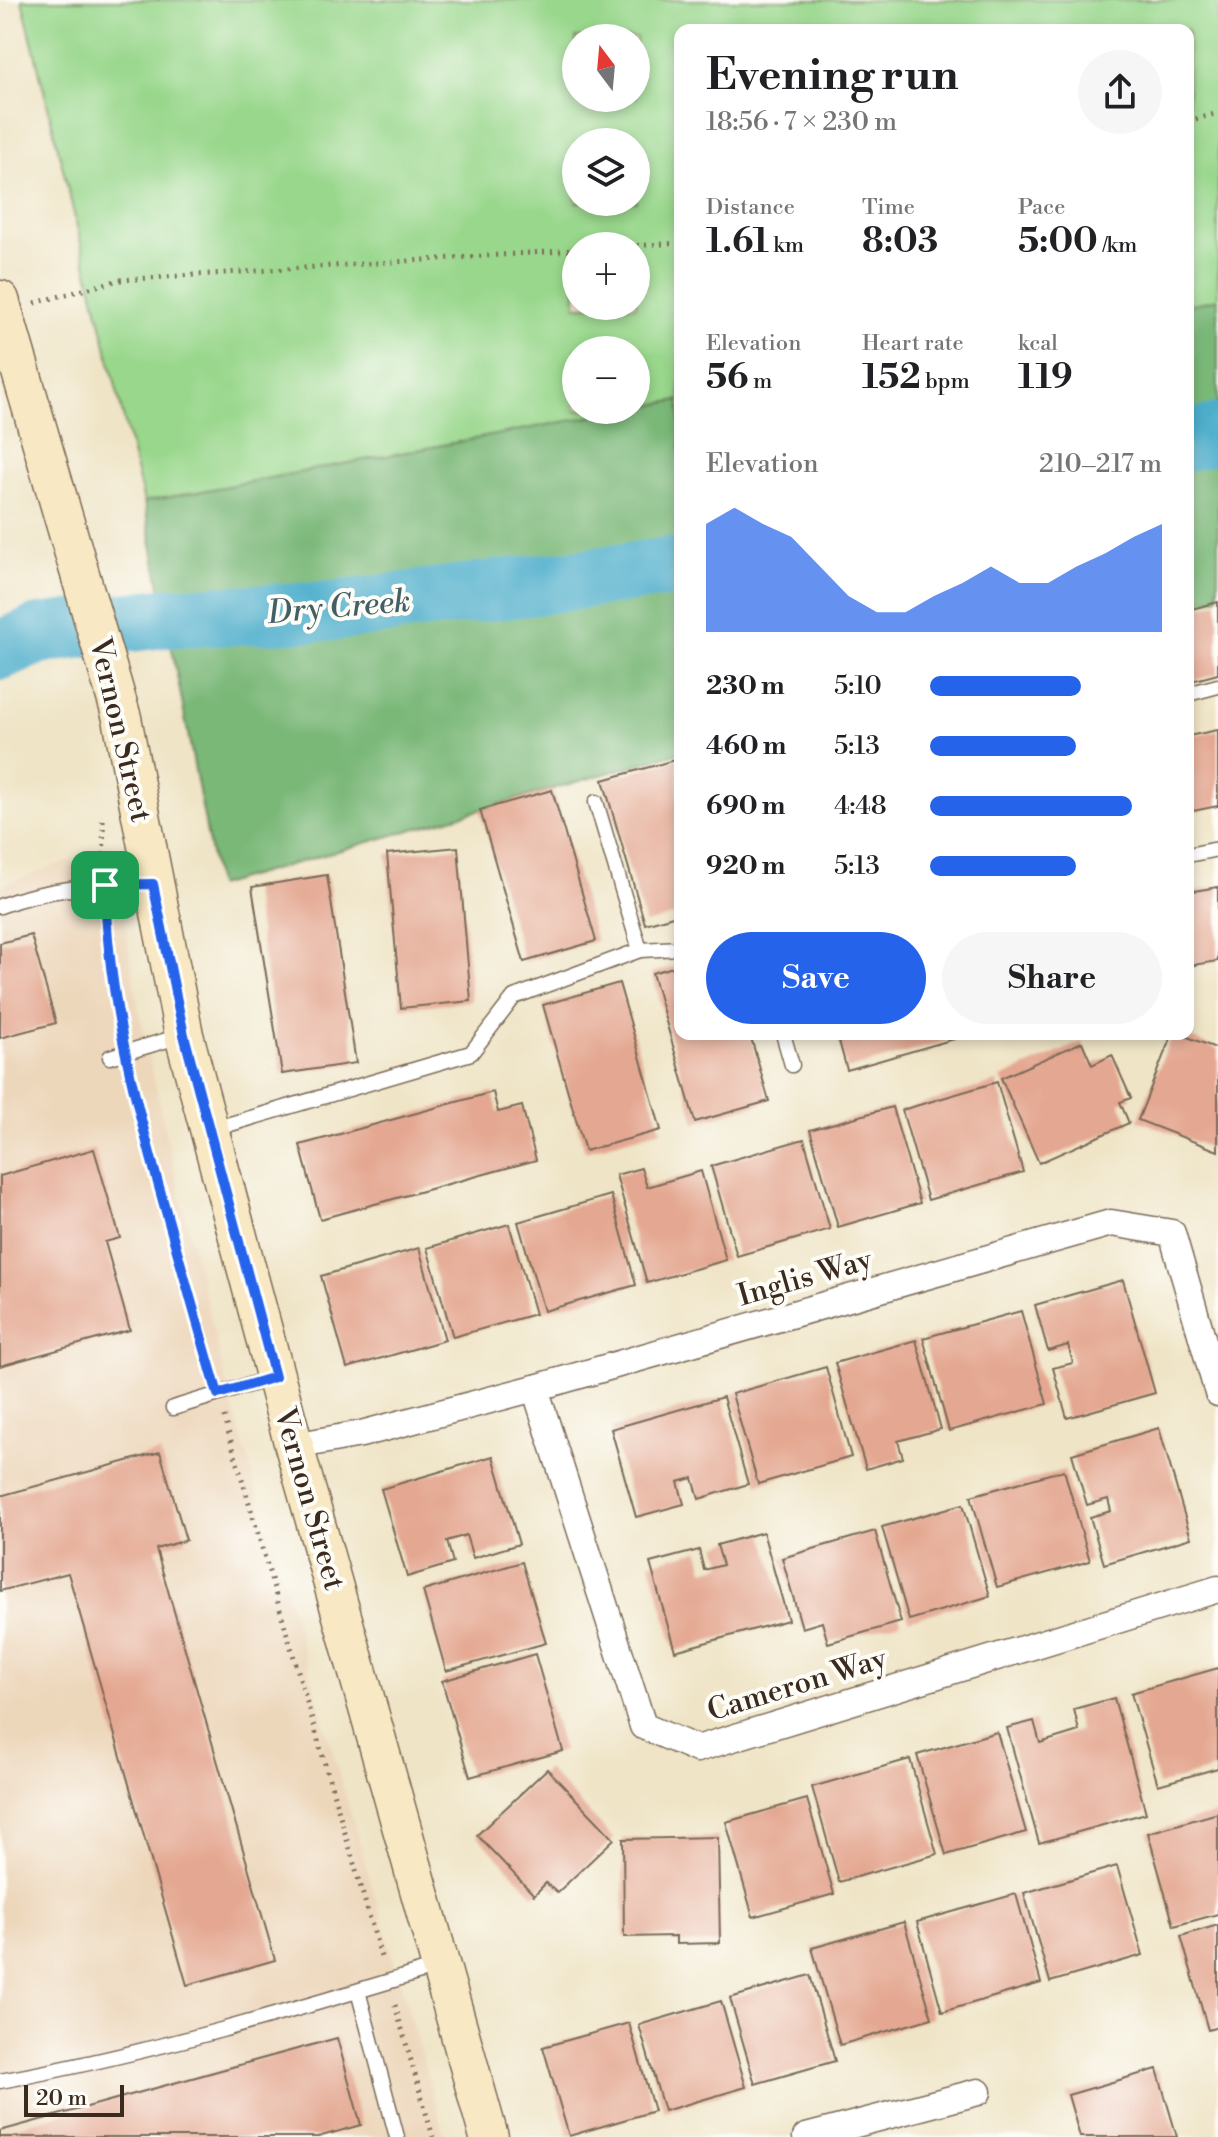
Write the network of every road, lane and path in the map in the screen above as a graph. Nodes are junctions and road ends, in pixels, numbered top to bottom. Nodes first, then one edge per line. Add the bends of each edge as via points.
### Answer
1 (1218, 113) edge
2 (1194, 119) edge
3 (674, 243) edge
4 (650, 245) edge
5 (562, 251) edge
6 (2, 306) edge
7 (1218, 686) edge
8 (1194, 692) edge
9 (596, 802) dead end
10 (103, 817) dead end
11 (1218, 849) edge
12 (1194, 854) edge
13 (153, 884) junction
14 (105, 885) junction
15 (0, 906) edge
16 (674, 948) edge
17 (640, 950) junction
18 (184, 1035) junction
19 (785, 1040) edge
20 (117, 1055) junction
21 (792, 1065) dead end
22 (210, 1130) junction
23 (275, 1377) junction
24 (535, 1388) junction
25 (1218, 1393) edge
26 (218, 1394) junction
27 (173, 1408) dead end
28 (294, 1446) junction
29 (1218, 1589) edge
30 (441, 1966) junction
31 (388, 1982) junction
32 (358, 1991) junction
33 (0, 2081) edge
34 (978, 2092) dead end
35 (397, 2137) edge
36 (433, 2137) edge
37 (489, 2137) edge
38 (806, 2137) edge

1 - 2 path
3 - 4 path
5 - 6 path via 119,280
6 - 13 main road, Vernon Street via 122,718
7 - 8 lane
9 - 17 lane
10 - 14 path
11 - 12 lane
13 - 14 lane
13 - 18 main road, Vernon Street
14 - 15 lane via 27,896
14 - 20 path
16 - 17 lane
17 - 22 lane via 514,997 471,1053
18 - 20 lane
18 - 22 main road, Vernon Street
19 - 21 lane
20 - 26 path
22 - 23 main road, Vernon Street
23 - 26 lane
23 - 28 main road, Vernon Street
24 - 25 street, Inglis Way via 1111,1223 1172,1233
24 - 28 street, Inglis Way via 361,1434
24 - 29 street, Cameron Way via 643,1726 697,1749
26 - 27 lane
26 - 31 path
28 - 30 main road, Vernon Street
30 - 31 lane
30 - 37 main road, Vernon Street
31 - 32 lane
31 - 36 path
32 - 33 lane via 172,2044
32 - 35 lane
34 - 38 street

